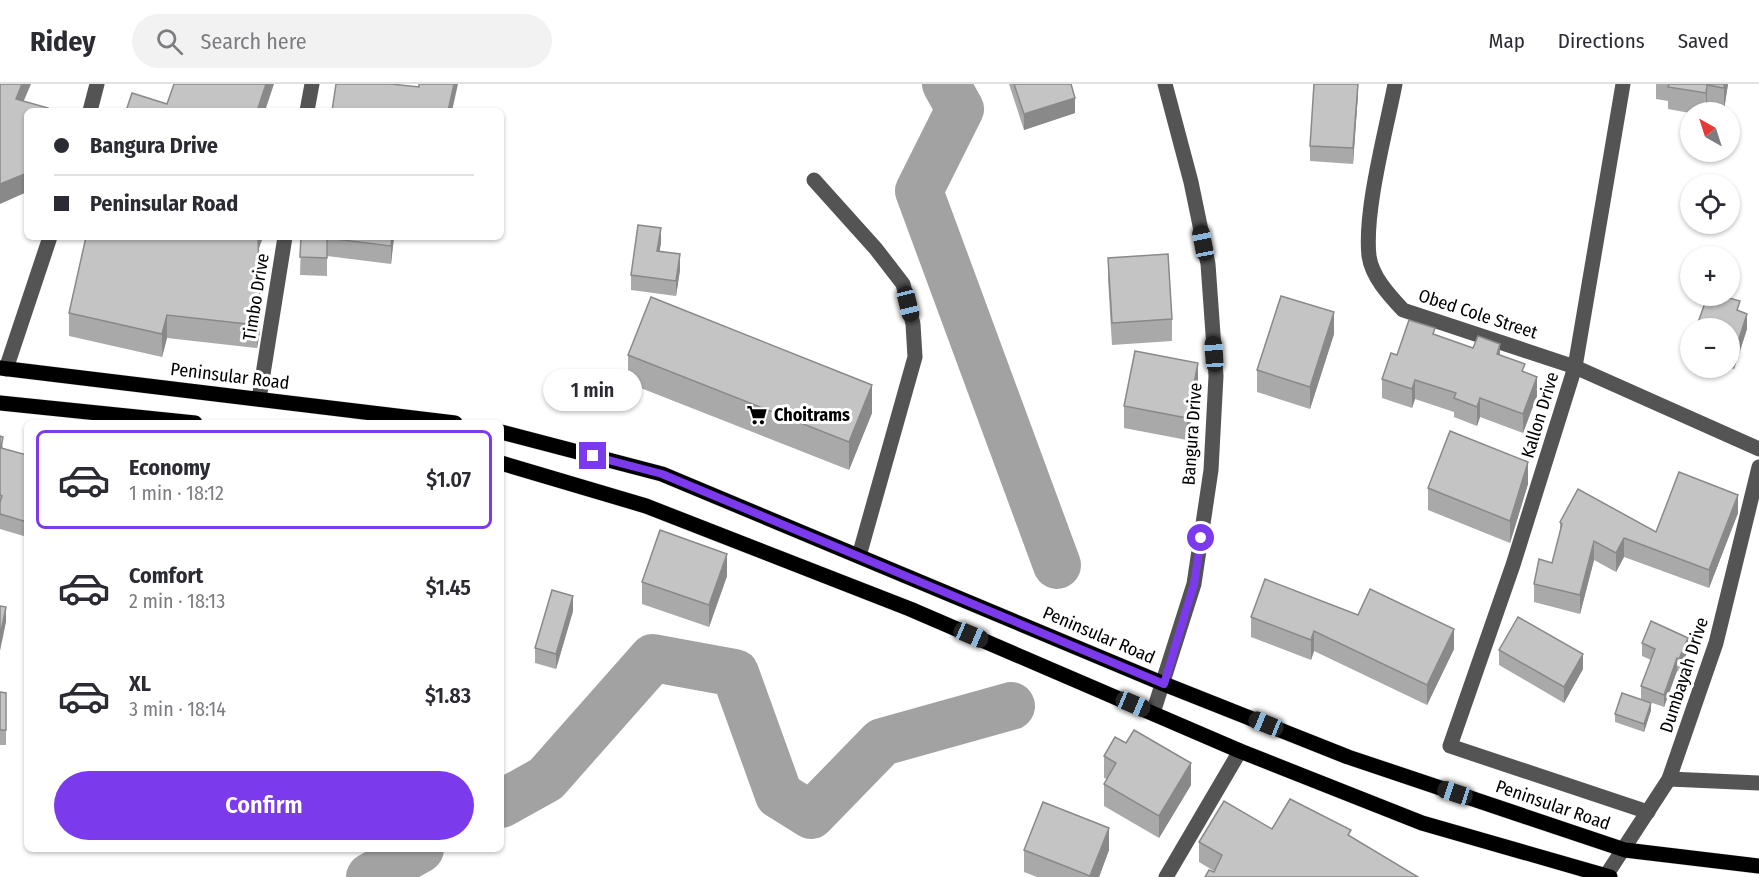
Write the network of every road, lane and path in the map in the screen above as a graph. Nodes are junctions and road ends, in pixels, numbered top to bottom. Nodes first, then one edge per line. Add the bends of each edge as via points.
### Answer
1 (97, 84) edge
2 (312, 84) edge
3 (1165, 84) edge
4 (1395, 84) edge
5 (1623, 84) edge
6 (91, 108) edge
7 (308, 108) edge
8 (814, 180) dead end
9 (49, 240) edge
10 (285, 240) edge
11 (1575, 367) junction
12 (3, 369) edge
13 (259, 399) junction
14 (0, 403) edge
15 (166, 420) edge
16 (430, 420) edge
17 (504, 433) edge
18 (1759, 449) edge
19 (504, 464) edge
20 (1759, 467) edge
21 (859, 556) junction
22 (1164, 684) junction
23 (1153, 713) junction
24 (1240, 751) junction
25 (1669, 779) junction
26 (1759, 783) edge
27 (1648, 812) junction
28 (1624, 850) junction
29 (1759, 866) edge
30 (1166, 877) edge
31 (1607, 877) edge

1 - 6 street
2 - 7 street
3 - 22 street, Bangura Drive via 1208,264 1215,376 1211,470 1194,584
4 - 11 street, Obed Cole Street via 1372,206 1369,257 1383,288 1403,310
5 - 11 street, Kallon Drive
8 - 21 street via 903,284 913,324 915,357
9 - 12 street
10 - 13 street, Timbo Drive
11 - 18 street, Obed Cole Street
11 - 27 street, Kallon Drive via 1450,747
12 - 13 main road, Peninsular Road
13 - 16 main road, Peninsular Road
14 - 15 main road
17 - 21 main road, Peninsular Road via 662,474
19 - 23 main road via 646,506 910,609
20 - 25 street, Dumbayah Drive via 1716,643
21 - 22 main road, Peninsular Road
22 - 23 street, Bangura Drive
22 - 28 main road, Peninsular Road via 1348,757
23 - 24 main road
24 - 30 street
24 - 31 main road via 1422,823
25 - 26 street
25 - 27 street, Dumbayah Drive
27 - 28 street, Dumbayah Drive
28 - 29 main road, Peninsular Road
28 - 31 street, Dumbayah Drive

